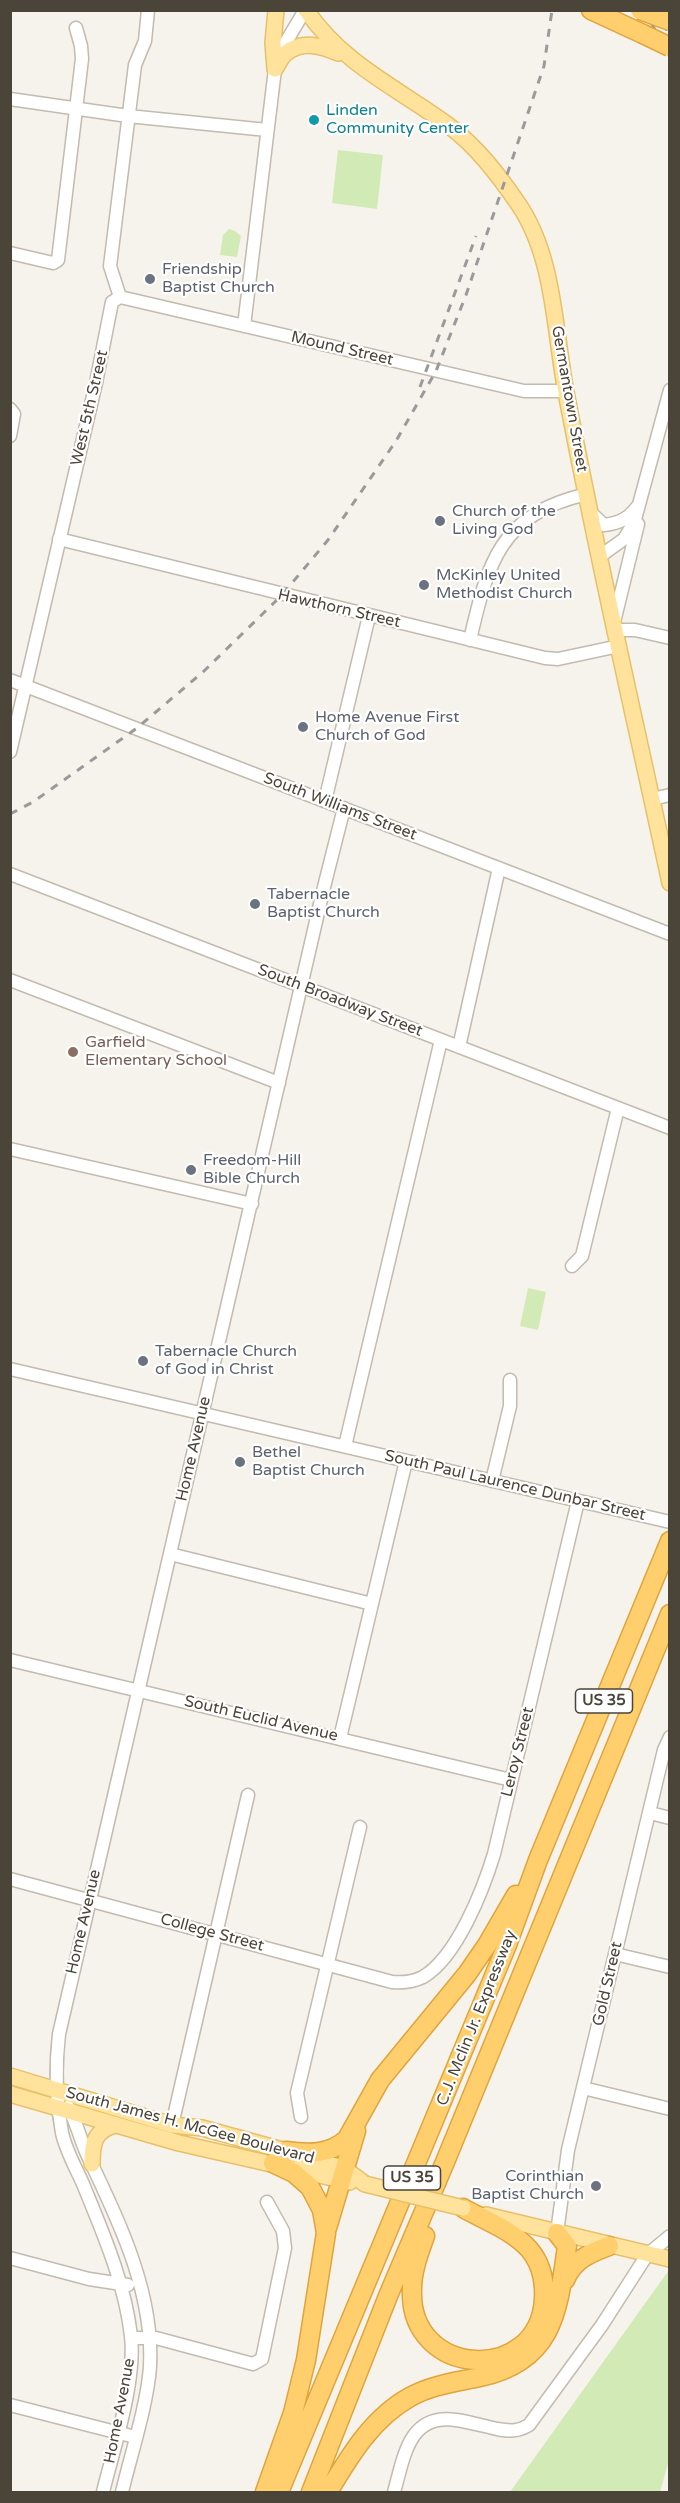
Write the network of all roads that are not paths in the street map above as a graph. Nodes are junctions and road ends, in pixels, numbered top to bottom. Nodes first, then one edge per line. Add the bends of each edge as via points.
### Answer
1 (148, 10) edge
2 (276, 10) edge
3 (305, 10) edge
4 (591, 10) edge
5 (640, 10) edge
6 (669, 21) edge
7 (75, 28) dead end
8 (669, 47) edge
9 (346, 56) junction
10 (275, 69) junction
11 (10, 99) edge
12 (76, 108) junction
13 (128, 116) junction
14 (267, 130) junction
15 (10, 253) edge
16 (120, 297) junction
17 (244, 326) junction
18 (669, 390) edge
19 (566, 391) junction
20 (10, 409) edge
21 (10, 436) edge
22 (587, 494) junction
23 (643, 494) junction
24 (591, 513) junction
25 (59, 540) junction
26 (599, 557) junction
27 (369, 616) junction
28 (615, 626) junction
29 (669, 638) edge
30 (470, 640) junction
31 (619, 646) junction
32 (10, 680) edge
33 (26, 685) junction
34 (10, 752) edge
35 (669, 795) edge
36 (652, 799) junction
37 (325, 801) junction
38 (344, 808) junction
39 (499, 868) junction
40 (10, 874) edge
41 (669, 883) edge
42 (669, 934) edge
43 (10, 980) edge
44 (301, 986) junction
45 (441, 1040) junction
46 (459, 1047) junction
47 (279, 1083) junction
48 (618, 1108) junction
49 (669, 1128) edge
50 (10, 1149) edge
51 (252, 1204) junction
52 (572, 1266) dead end
53 (10, 1369) edge
54 (510, 1380) dead end
55 (202, 1414) junction
56 (345, 1446) junction
57 (406, 1461) junction
58 (492, 1481) junction
59 (578, 1500) junction
60 (669, 1522) edge
61 (669, 1541) edge
62 (170, 1554) junction
63 (372, 1604) junction
64 (669, 1614) edge
65 (10, 1660) edge
66 (137, 1690) junction
67 (669, 1737) edge
68 (340, 1738) junction
69 (511, 1780) junction
70 (248, 1795) dead end
71 (650, 1813) junction
72 (669, 1818) edge
73 (360, 1827) dead end
74 (538, 1860) junction
75 (10, 1879) edge
76 (89, 1900) junction
77 (216, 1934) junction
78 (615, 1954) junction
79 (327, 1964) junction
80 (669, 1967) edge
81 (414, 1980) joint
82 (10, 2076) edge
83 (583, 2088) junction
84 (57, 2090) junction
85 (10, 2094) edge
86 (669, 2109) edge
87 (66, 2111) junction
88 (301, 2117) dead end
89 (358, 2123) junction
90 (171, 2125) junction
91 (116, 2126) junction
92 (449, 2154) junction
93 (280, 2157) junction
94 (92, 2164) junction
95 (344, 2175) junction
96 (267, 2202) dead end
97 (462, 2208) junction
98 (326, 2233) junction
99 (557, 2233) junction
100 (669, 2236) edge
101 (609, 2246) junction
102 (647, 2255) junction
103 (10, 2258) edge
104 (669, 2259) edge
105 (121, 2285) junction
106 (139, 2285) junction
107 (560, 2293) junction
108 (544, 2304) junction
109 (149, 2337) junction
110 (131, 2338) junction
111 (10, 2404) edge
112 (117, 2432) junction
113 (135, 2437) junction
114 (103, 2493) edge
115 (123, 2493) edge
116 (264, 2493) edge
117 (279, 2493) edge
118 (310, 2493) edge
119 (328, 2493) edge
120 (394, 2493) edge

1 - 13 street
2 - 10 main road
3 - 9 main road, Germantown Street
3 - 10 street
4 - 8 highway, bridge
5 - 6 highway, bridge
7 - 12 street via 82,59
9 - 10 main road via 319,45 304,46 286,53
9 - 19 main road, Germantown Street via 470,143 519,203 543,259
10 - 14 street
11 - 12 street
12 - 13 street
12 - 15 street via 58,260 53,263
13 - 14 street
13 - 16 street via 110,267
14 - 17 street
16 - 17 street, Mound Street
16 - 25 street, West 5th Street via 112,302
17 - 19 street, Mound Street via 524,391
18 - 23 street
19 - 22 main road, Germantown Street
20 - 21 street via 14,414
22 - 24 main road, Germantown Street
22 - 30 street via 546,507 507,539 486,576
23 - 24 street via 631,514 618,524 604,525
23 - 26 street via 630,532
23 - 28 street
24 - 26 main road, Germantown Street
25 - 27 street, Hawthorn Street
25 - 33 street, West 5th Street
26 - 28 main road, Germantown Street
27 - 30 street, Hawthorn Street
27 - 37 street
28 - 29 street
28 - 31 main road, Germantown Street
30 - 31 street, Hawthorn Street via 558,659
31 - 36 main road, Germantown Street
32 - 33 street, South Williams Street
33 - 34 street, West 5th Street
33 - 37 street, South Williams Street
35 - 36 street
36 - 41 main road, Germantown Street
37 - 38 street, South Williams Street
38 - 39 street, South Williams Street
38 - 44 street, Home Avenue
39 - 42 street, South Williams Street
39 - 46 street
40 - 44 street, South Broadway Street
43 - 47 street
44 - 45 street, South Broadway Street
44 - 47 street, Home Avenue
45 - 46 street, South Broadway Street
45 - 56 street
46 - 48 street, South Broadway Street
47 - 51 street, Home Avenue
48 - 49 street, South Broadway Street
48 - 52 street via 582,1256
50 - 51 street
51 - 55 street, Home Avenue
53 - 55 street, South Paul Laurence Dunbar Street
54 - 58 street via 510,1406
55 - 56 street, South Paul Laurence Dunbar Street
55 - 62 street, Home Avenue
56 - 57 street, South Paul Laurence Dunbar Street
57 - 58 street, South Paul Laurence Dunbar Street
57 - 63 street
58 - 59 street, South Paul Laurence Dunbar Street
59 - 60 street, South Paul Laurence Dunbar Street
59 - 69 street, Leroy Street
61 - 74 highway, C.J. Mclin Jr. Expressway / US 35
62 - 63 street
62 - 66 street, Home Avenue
63 - 68 street
64 - 92 highway, C.J. Mclin Jr. Expressway / US 35
65 - 66 street, South Euclid Avenue
66 - 68 street, South Euclid Avenue
66 - 76 street, Home Avenue
67 - 71 street, Gold Street
68 - 69 street, South Euclid Avenue
69 - 81 street, Leroy Street via 494,1854 476,1904 432,1970
70 - 77 street
71 - 72 street
71 - 78 street, Gold Street
73 - 79 street
74 - 89 highway via 488,1945 391,2066
74 - 117 highway, C.J. Mclin Jr. Expressway / US 35 via 507,1945
75 - 76 street, College Street
76 - 77 street, College Street
76 - 84 street, Home Avenue via 59,2034
77 - 79 street, College Street
77 - 90 street
78 - 80 street
78 - 83 street, Gold Street
79 - 81 street, College Street via 392,1982
79 - 88 street via 297,2093
82 - 84 main road, South James H. McGee Boulevard
83 - 86 street
83 - 99 street, Gold Street via 568,2150
84 - 87 street, Home Avenue
84 - 90 main road, South James H. McGee Boulevard
85 - 87 main road, South James H. McGee Boulevard
87 - 91 main road, South James H. McGee Boulevard
87 - 94 street, Home Avenue
87 - 105 street, Home Avenue via 63,2136
89 - 93 highway via 347,2139 328,2151
89 - 95 highway
90 - 93 main road, South James H. McGee Boulevard via 202,2128
91 - 93 main road, South James H. McGee Boulevard via 179,2143
91 - 94 main road via 102,2130 94,2139
92 - 108 highway via 412,2280 412,2306 418,2325 436,2347 453,2357 493,2360 515,2350 530,2337
92 - 118 highway, C.J. Mclin Jr. Expressway / US 35
93 - 95 main road, South James H. McGee Boulevard
93 - 98 highway via 310,2187 322,2210
94 - 106 street, Home Avenue via 115,2212
95 - 97 main road, South James H. McGee Boulevard, bridge via 365,2184
95 - 98 highway
96 - 109 street via 283,2231 285,2248 262,2359 252,2364
97 - 99 main road, South James H. McGee Boulevard
97 - 108 highway via 528,2248 543,2275
98 - 116 highway via 306,2360 293,2413
99 - 101 main road, South James H. McGee Boulevard
99 - 107 highway via 567,2247
99 - 108 highway
100 - 102 street
101 - 102 main road, South James H. McGee Boulevard
101 - 107 highway via 579,2261 567,2275
102 - 104 main road, South James H. McGee Boulevard
102 - 120 street via 599,2330 529,2425 510,2431 454,2420 426,2424 408,2445
103 - 105 street
105 - 106 street
105 - 110 street, Home Avenue
106 - 109 street, Home Avenue
107 - 119 highway via 551,2326 526,2358 501,2372 436,2386 398,2404 372,2427
109 - 110 street
109 - 113 street, Home Avenue via 148,2381
110 - 112 street, Home Avenue via 129,2379
111 - 112 street
112 - 113 street
112 - 114 street, Home Avenue
113 - 115 street, Home Avenue

